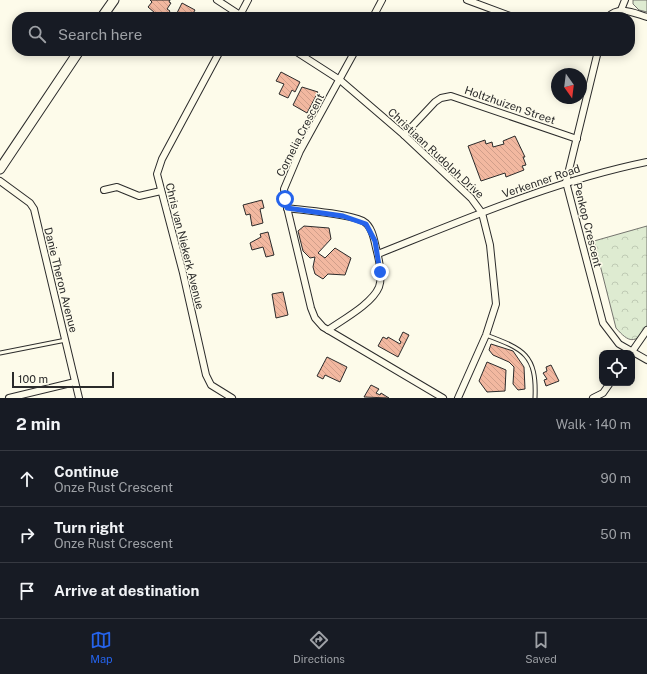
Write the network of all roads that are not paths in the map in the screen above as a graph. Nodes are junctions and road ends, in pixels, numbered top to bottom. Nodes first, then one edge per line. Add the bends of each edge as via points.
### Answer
1 (114, 0) edge
2 (217, 0) edge
3 (248, 0) edge
4 (382, 0) edge
5 (466, 0) edge
6 (625, 0) edge
7 (621, 10) junction
8 (106, 12) edge
9 (234, 12) edge
10 (242, 12) edge
11 (376, 12) edge
12 (499, 12) edge
13 (613, 12) edge
14 (628, 12) edge
15 (635, 14) edge
16 (647, 17) edge
17 (76, 56) edge
18 (217, 56) edge
19 (304, 56) edge
20 (352, 56) edge
21 (597, 56) edge
22 (340, 80) junction
23 (404, 135) junction
24 (576, 139) junction
25 (647, 162) edge
26 (0, 169) edge
27 (0, 182) edge
28 (566, 182) junction
29 (104, 190) dead end
30 (161, 191) junction
31 (287, 208) junction
32 (482, 213) junction
33 (378, 254) junction
34 (328, 330) junction
35 (647, 330) edge
36 (486, 335) junction
37 (66, 340) junction
38 (629, 350) edge
39 (633, 350) edge
40 (0, 353) edge
41 (635, 354) edge
42 (647, 360) edge
43 (75, 382) junction
44 (608, 386) edge
45 (9, 398) edge
46 (79, 398) edge
47 (232, 398) edge
48 (443, 398) edge
49 (458, 398) edge
50 (535, 398) edge
51 (593, 398) edge

1 - 8 street
2 - 9 street
3 - 10 street
4 - 11 street
5 - 12 street
6 - 7 street
7 - 13 street
7 - 14 street
15 - 16 street
17 - 26 street
18 - 30 street, Chris van Niekerk Avenue via 159,167
19 - 22 street, Christiaan Rudolph Drive
20 - 22 street, Cornelia Crescent
21 - 24 street, Penkop Crescent
22 - 23 street, Christiaan Rudolph Drive
22 - 31 street, Cornelia Crescent via 285,183
23 - 24 street, Holtzhuizen Street via 435,102 451,96
23 - 32 street, Christiaan Rudolph Drive via 471,198
24 - 28 street, Penkop Crescent
25 - 28 street, Verkenner Road
27 - 37 street, Danie Theron Avenue via 34,208
28 - 32 street, Verkenner Road
28 - 38 street, Penkop Crescent via 603,323 614,340
29 - 30 street via 117,187 139,196
30 - 47 street, Chris van Niekerk Avenue via 208,381 214,388
31 - 33 street via 362,221 370,230
31 - 34 street, Cornelia Crescent via 311,308 317,321
32 - 33 street, Verkenner Road
32 - 36 street, Christiaan Rudolph Drive via 490,245 497,299
33 - 34 street via 380,282 376,292 368,301
34 - 48 street, Cornelia Crescent
35 - 39 street
36 - 49 street, Christiaan Rudolph Drive
36 - 50 lane via 522,350 532,366
37 - 40 lane
37 - 43 street, Danie Theron Avenue
41 - 42 street, Penkop Crescent
43 - 45 street
43 - 46 street, Danie Theron Avenue
44 - 51 street

